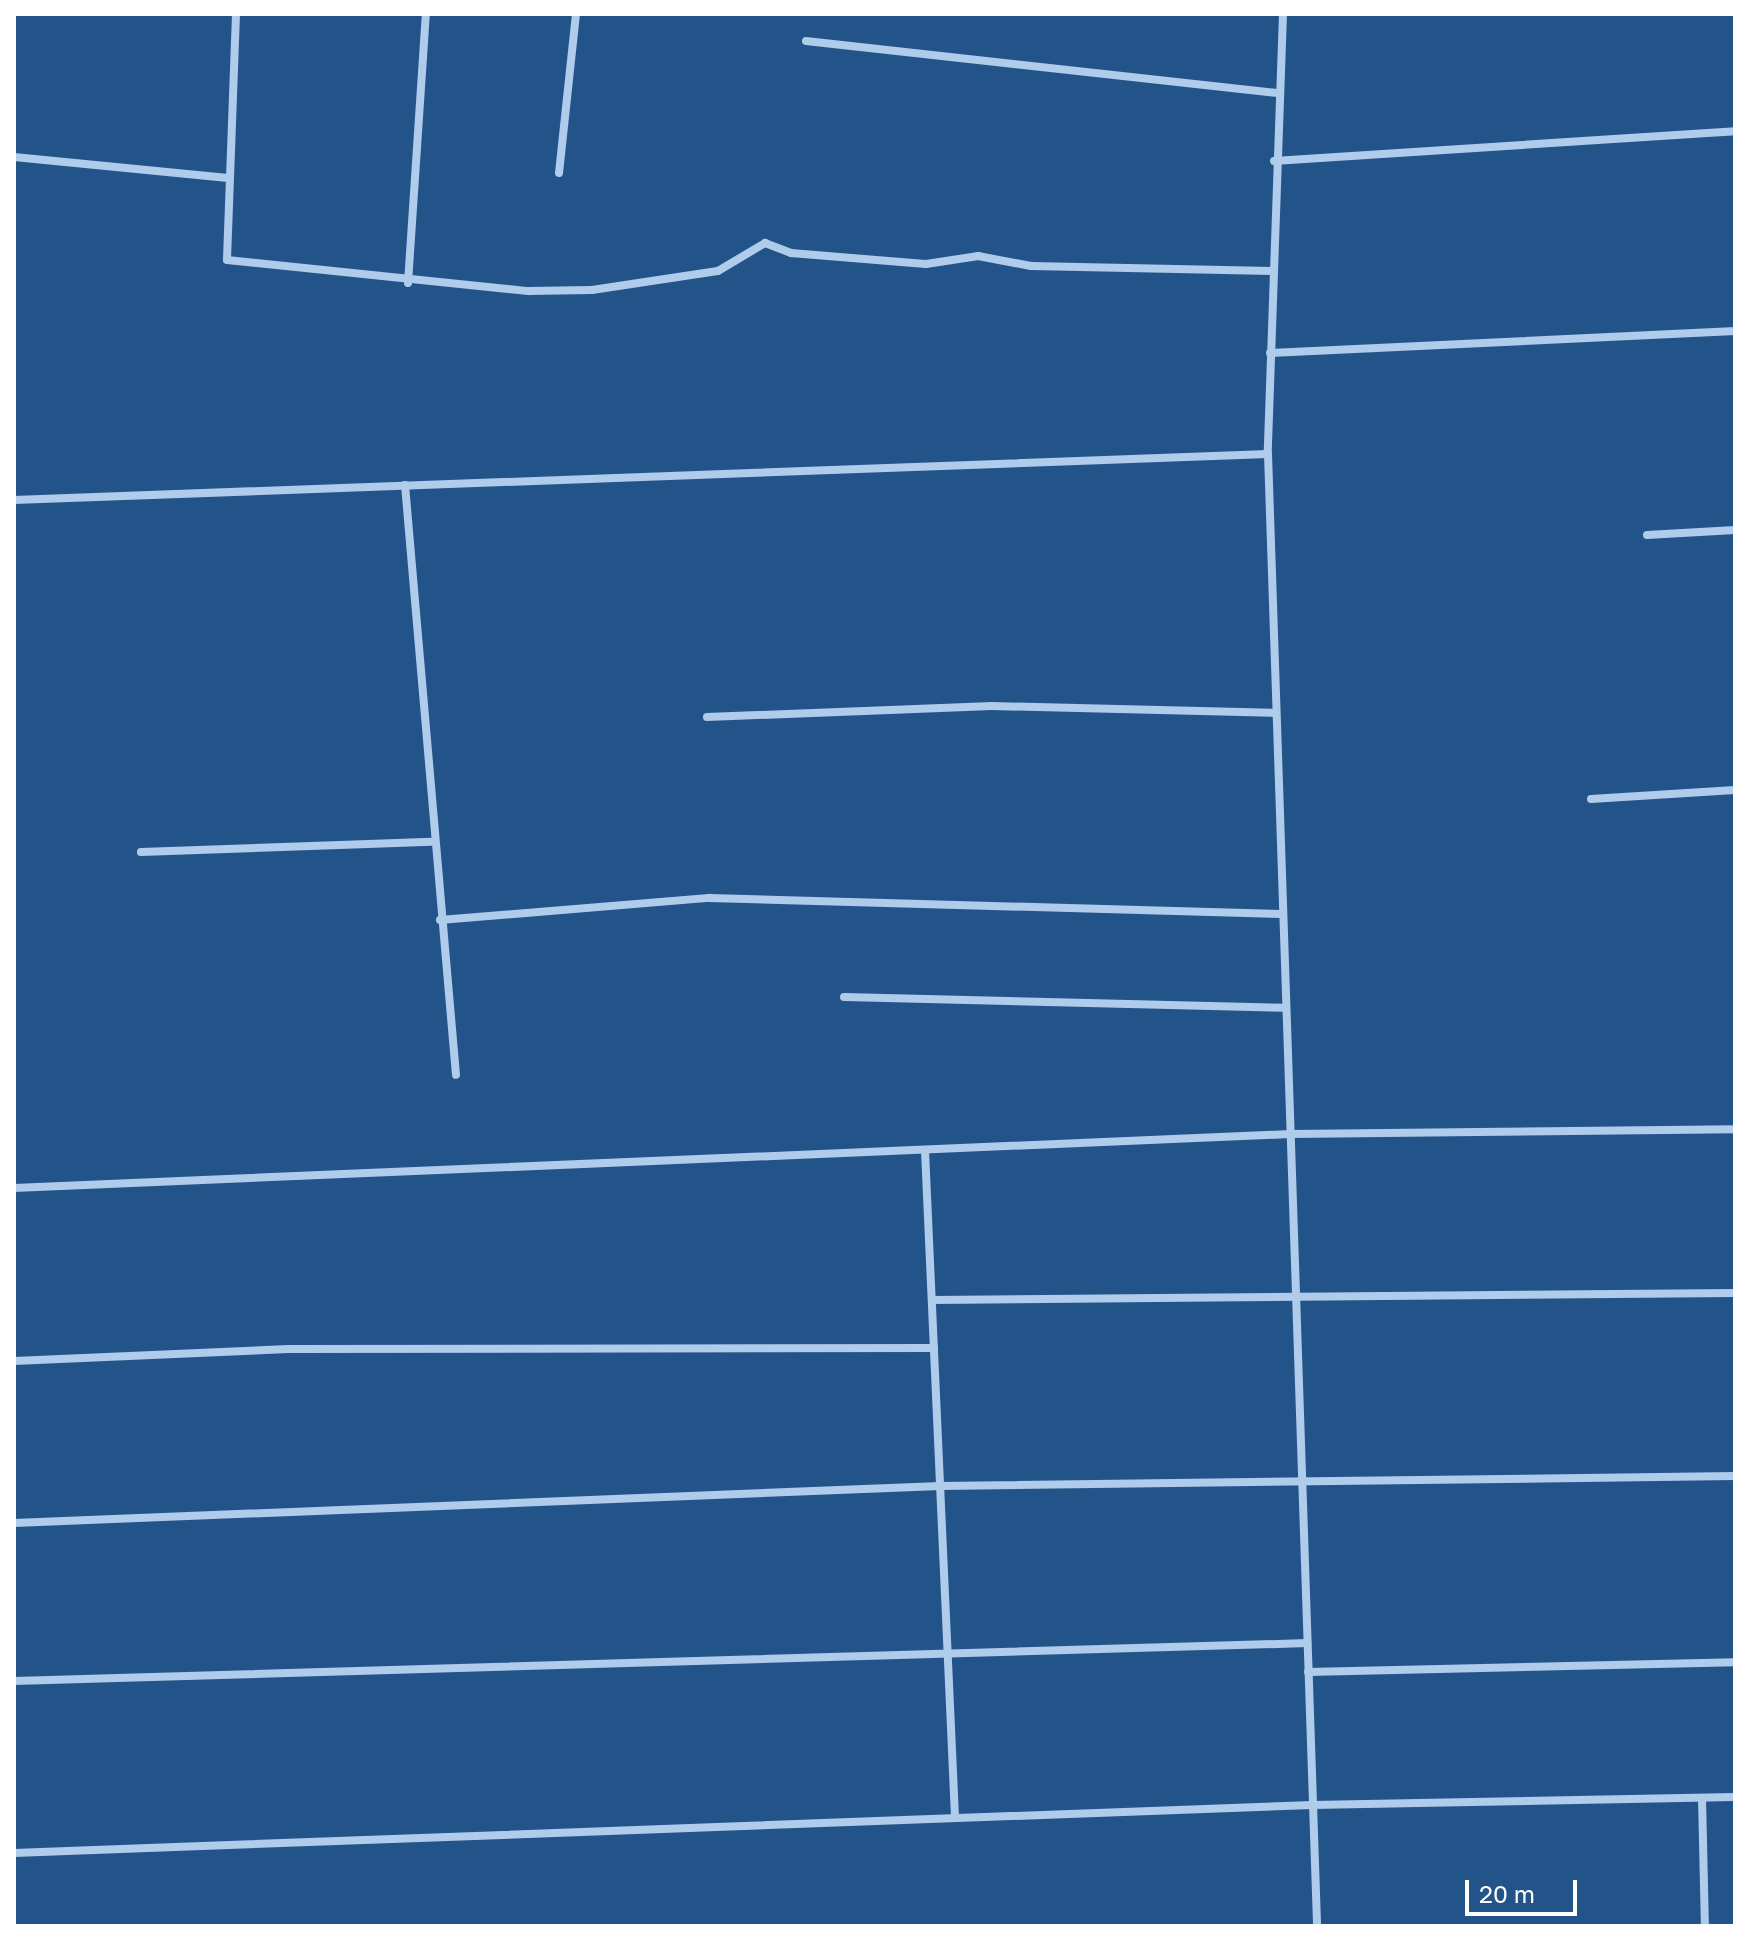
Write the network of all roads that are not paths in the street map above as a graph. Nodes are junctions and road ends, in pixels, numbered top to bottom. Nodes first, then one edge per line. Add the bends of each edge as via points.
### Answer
1 (236, 14) edge
2 (426, 14) edge
3 (576, 14) edge
4 (1283, 14) edge
5 (806, 41) dead end
6 (1275, 93) junction
7 (1735, 131) edge
8 (14, 157) edge
9 (1274, 161) junction
10 (559, 173) dead end
11 (228, 178) junction
12 (1272, 271) junction
13 (408, 283) junction
14 (1735, 331) edge
15 (1270, 353) junction
16 (1268, 454) junction
17 (405, 485) junction
18 (14, 500) edge
19 (1735, 530) edge
20 (1647, 535) dead end
21 (1276, 713) junction
22 (707, 717) dead end
23 (1735, 790) edge
24 (1591, 799) dead end
25 (432, 842) junction
26 (141, 852) dead end
27 (1283, 914) junction
28 (440, 920) junction
29 (844, 997) dead end
30 (1286, 1008) junction
31 (456, 1075) dead end
32 (1735, 1129) edge
33 (1290, 1134) junction
34 (925, 1151) junction
35 (14, 1188) edge
36 (1735, 1293) edge
37 (1295, 1294) junction
38 (932, 1300) junction
39 (934, 1348) junction
40 (14, 1361) edge
41 (1735, 1476) edge
42 (1301, 1481) junction
43 (940, 1486) junction
44 (14, 1523) edge
45 (1307, 1643) junction
46 (948, 1655) junction
47 (1735, 1662) edge
48 (1308, 1672) junction
49 (14, 1681) edge
50 (1735, 1797) edge
51 (1702, 1798) junction
52 (1312, 1805) junction
53 (955, 1817) junction
54 (14, 1853) edge
55 (1317, 1926) edge
56 (1705, 1926) edge

1 - 11 street
2 - 13 street
3 - 10 street
4 - 6 street
5 - 6 street
6 - 9 street
7 - 9 street
8 - 11 street
9 - 12 street
11 - 13 street via 227,260
12 - 13 street via 1031,266 978,256 926,264 791,253 765,243 718,271 592,290
12 - 15 street
14 - 15 street
15 - 16 street
16 - 17 street
16 - 21 street
17 - 18 street
17 - 25 street
19 - 20 street
21 - 22 street via 992,706
21 - 27 street
23 - 24 street
25 - 26 street
25 - 28 street
27 - 28 street via 709,898
27 - 30 street
28 - 31 street
29 - 30 street
30 - 33 street
32 - 33 street
33 - 34 street
33 - 37 street
34 - 35 street
34 - 38 street
36 - 37 street
37 - 38 street
37 - 42 street
38 - 39 street
39 - 40 street via 289,1349
39 - 43 street
41 - 42 street
42 - 43 street
42 - 45 street
43 - 44 street
43 - 46 street
45 - 46 street
45 - 48 street
46 - 49 street
46 - 53 street
47 - 48 street
48 - 52 street
50 - 51 street
51 - 52 street
51 - 56 street
52 - 53 street
52 - 55 street
53 - 54 street

